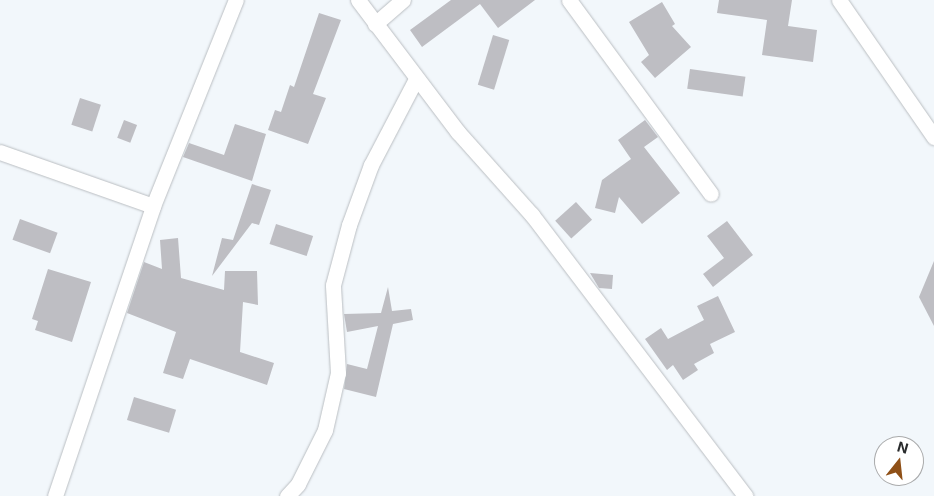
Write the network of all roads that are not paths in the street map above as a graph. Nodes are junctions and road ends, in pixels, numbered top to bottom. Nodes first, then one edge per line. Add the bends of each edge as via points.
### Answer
1 (236, 0) edge
2 (358, 0) edge
3 (402, 0) edge
4 (569, 0) edge
5 (839, 0) edge
6 (374, 24) junction
7 (416, 79) junction
8 (934, 137) edge
9 (0, 152) edge
10 (711, 194) dead end
11 (153, 206) junction
12 (55, 496) edge
13 (287, 496) edge
14 (745, 496) edge

1 - 11 street
2 - 6 street
3 - 6 street
4 - 10 street
5 - 8 street
6 - 7 street
7 - 13 street via 370,166 349,225 333,285 338,373 325,430 298,484
7 - 14 street via 532,215
9 - 11 street
11 - 12 street

